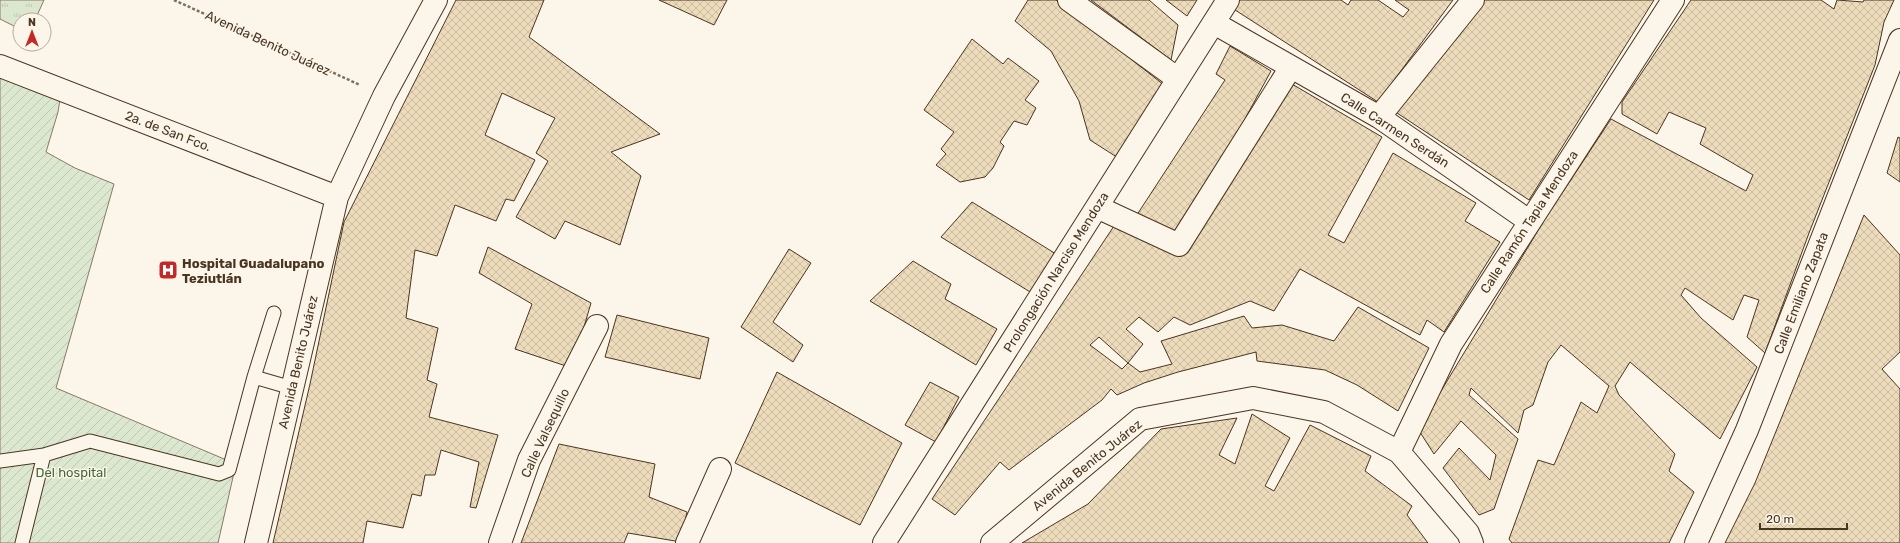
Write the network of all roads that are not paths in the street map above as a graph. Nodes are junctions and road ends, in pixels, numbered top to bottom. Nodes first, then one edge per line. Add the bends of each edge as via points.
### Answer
1 (436, 0) edge
2 (1069, 0) edge
3 (1228, 0) edge
4 (1473, 0) edge
5 (1673, 0) edge
6 (1214, 23) junction
7 (1900, 40) edge
8 (0, 66) edge
9 (1291, 67) junction
10 (1178, 79) junction
11 (1379, 117) junction
12 (337, 197) junction
13 (1097, 207) junction
14 (1529, 221) junction
15 (274, 313) dead end
16 (596, 326) dead end
17 (254, 377) junction
18 (292, 388) junction
19 (1400, 452) junction
20 (44, 455) junction
21 (0, 461) edge
22 (720, 469) dead end
23 (22, 543) edge
24 (256, 543) edge
25 (500, 543) edge
26 (687, 543) edge
27 (884, 543) edge
28 (992, 543) edge
29 (1472, 543) edge
30 (1696, 543) edge

1 - 12 street, Avenida Benito Juárez via 384,96
2 - 10 street
3 - 6 street, Prolongación Narciso Mendoza
4 - 11 street
5 - 14 street, Calle Ramón Tapia Mendoza
6 - 9 street, Calle Carmen Serdán
6 - 10 street, Prolongación Narciso Mendoza
7 - 30 street, Calle Emiliano Zapata via 1747,430
8 - 12 street, 2a. de San Fco.
9 - 11 street, Calle Carmen Serdán
9 - 13 street via 1179,245
10 - 13 street, Prolongación Narciso Mendoza
11 - 14 street, Calle Carmen Serdán
12 - 18 street, Avenida Benito Juárez
13 - 27 street, Prolongación Narciso Mendoza
14 - 19 street, Calle Ramón Tapia Mendoza via 1450,344
15 - 17 lane
16 - 25 street, Calle Valsequillo via 529,460
17 - 18 lane
17 - 20 lane via 229,470 225,472 219,474 90,441
18 - 24 street, Avenida Benito Juárez
19 - 28 street, Avenida Benito Juárez via 1324,412 1253,398 1140,419
19 - 29 street, Avenida Benito Juárez via 1468,533
20 - 21 lane
20 - 23 lane
22 - 26 street

